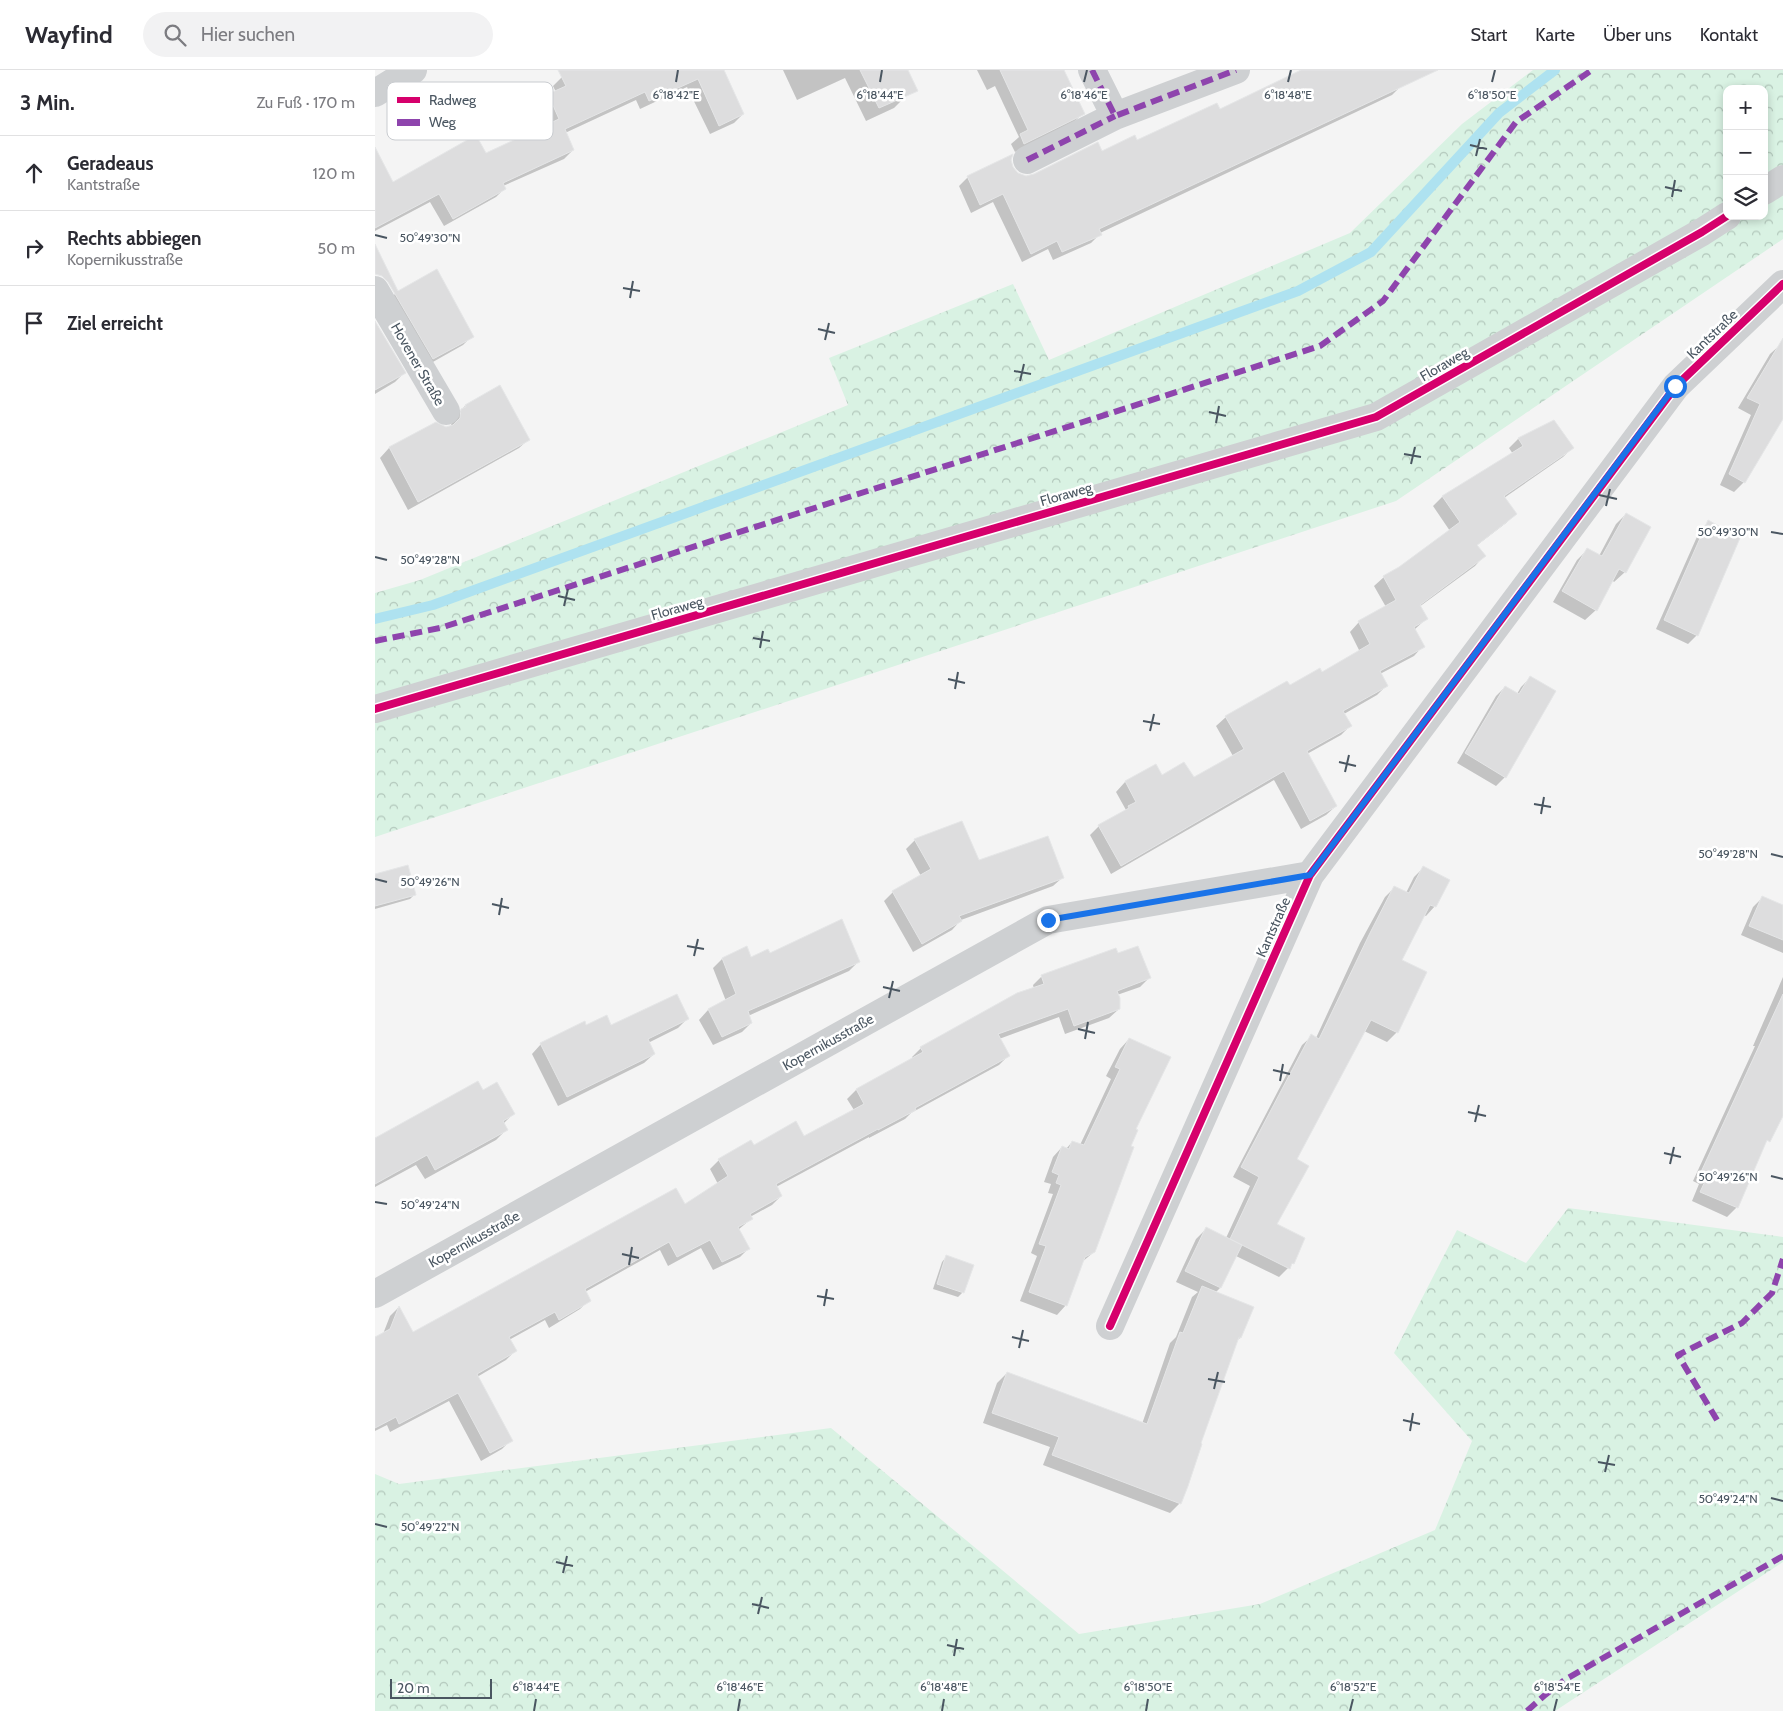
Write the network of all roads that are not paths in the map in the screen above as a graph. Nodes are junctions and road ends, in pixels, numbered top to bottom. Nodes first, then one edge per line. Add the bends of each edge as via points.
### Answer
1 (413, 70) edge
2 (1092, 70) edge
3 (1236, 70) edge
4 (393, 82) edge
5 (387, 86) edge
6 (375, 93) edge
7 (1115, 116) junction
8 (1027, 160) dead end
9 (1783, 179) edge
10 (1768, 188) edge
11 (1723, 219) edge
12 (1783, 284) edge
13 (375, 290) edge
14 (446, 412) dead end
15 (375, 709) edge
16 (1310, 875) junction
17 (375, 1294) edge
18 (1110, 1326) dead end

1 - 4 street
2 - 7 street
3 - 7 street
5 - 6 street
7 - 8 street
9 - 10 street
11 - 15 street, Floraweg via 1376,417
12 - 16 street, Kantstraße via 1675,386
13 - 14 street, Hovener Straße
16 - 17 street, Kopernikusstraße via 1048,920
16 - 18 street, Kantstraße

